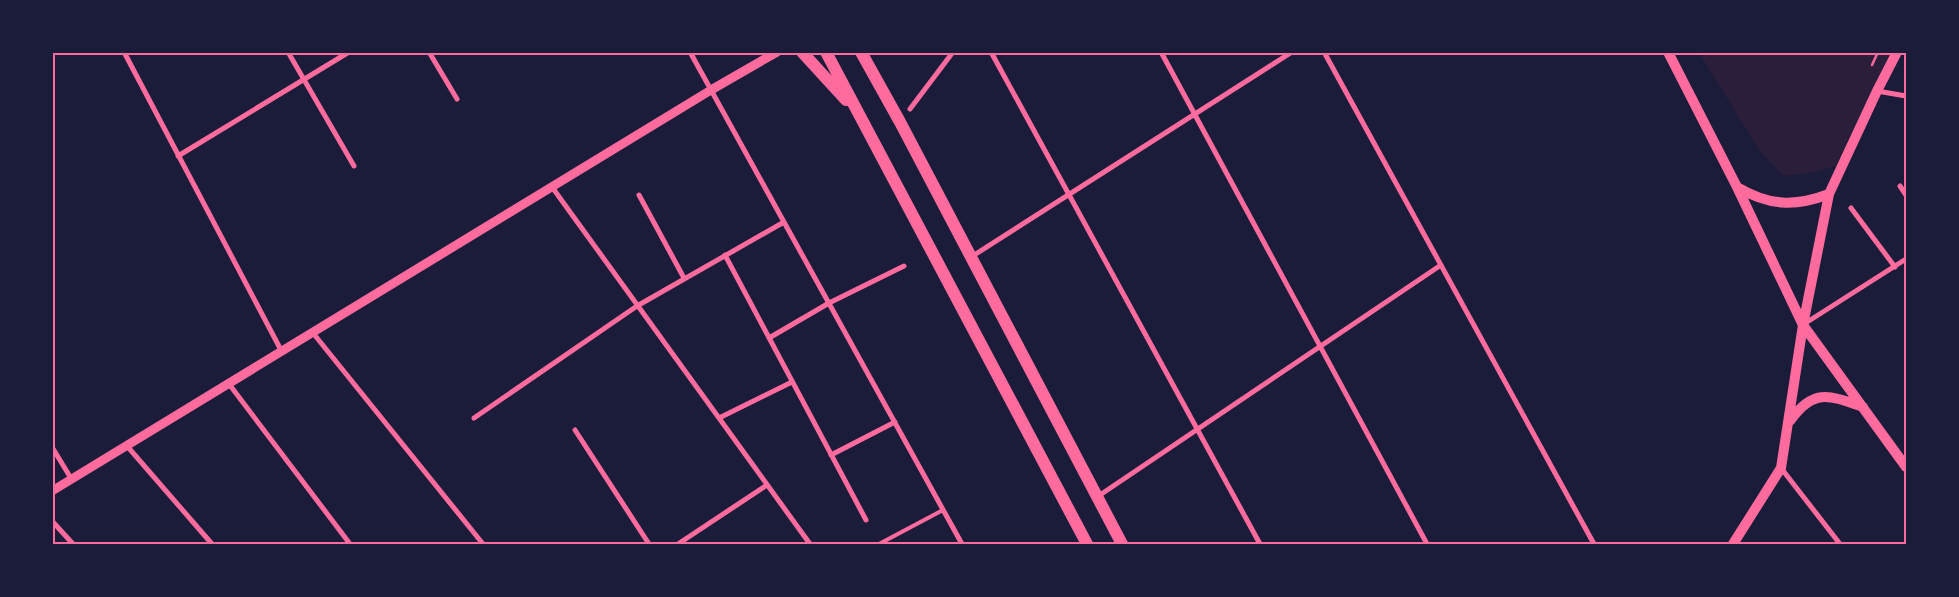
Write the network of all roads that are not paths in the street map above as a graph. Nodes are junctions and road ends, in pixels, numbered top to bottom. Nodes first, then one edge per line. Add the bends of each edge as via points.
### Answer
1 (124, 52) edge
2 (288, 52) edge
3 (349, 52) edge
4 (429, 52) edge
5 (690, 52) edge
6 (777, 52) edge
7 (802, 52) edge
8 (826, 52) edge
9 (861, 52) edge
10 (953, 52) edge
11 (991, 52) edge
12 (1161, 52) edge
13 (1292, 52) edge
14 (1324, 52) edge
15 (1668, 52) edge
16 (1897, 52) edge
17 (304, 80) junction
18 (711, 90) junction
19 (1877, 91) junction
20 (1906, 96) edge
21 (457, 99) dead end
22 (910, 109) dead end
23 (858, 113) junction
24 (1195, 114) junction
25 (178, 156) junction
26 (354, 166) dead end
27 (1900, 186) dead end
28 (552, 187) junction
29 (1737, 187) junction
30 (1829, 194) junction
31 (1068, 195) junction
32 (1906, 195) edge
33 (639, 196) dead end
34 (1851, 208) dead end
35 (784, 222) junction
36 (725, 255) junction
37 (971, 257) junction
38 (1906, 259) edge
39 (1441, 265) junction
40 (904, 266) dead end
41 (1895, 267) junction
42 (684, 278) junction
43 (829, 303) junction
44 (637, 306) junction
45 (1803, 325) junction
46 (313, 333) junction
47 (769, 338) junction
48 (1320, 347) junction
49 (282, 352) junction
50 (792, 382) junction
51 (229, 384) junction
52 (1863, 407) junction
53 (474, 418) dead end
54 (719, 418) junction
55 (894, 422) junction
56 (1788, 424) junction
57 (575, 430) dead end
58 (1197, 430) junction
59 (127, 446) junction
60 (52, 447) edge
61 (831, 455) junction
62 (1906, 467) edge
63 (1781, 468) junction
64 (72, 480) junction
65 (767, 485) junction
66 (52, 491) edge
67 (1096, 498) junction
68 (943, 510) junction
69 (866, 520) dead end
70 (52, 521) edge
71 (73, 544) edge
72 (212, 544) edge
73 (350, 544) edge
74 (483, 544) edge
75 (650, 544) edge
76 (678, 544) edge
77 (810, 544) edge
78 (878, 544) edge
79 (962, 544) edge
80 (1087, 544) edge
81 (1122, 544) edge
82 (1260, 544) edge
83 (1427, 544) edge
84 (1594, 544) edge
85 (1733, 544) edge
86 (1840, 544) edge

1 - 25 street
2 - 17 street
3 - 17 street
4 - 21 street
5 - 18 street
6 - 18 street
7 - 23 main road
8 - 23 main road
9 - 37 main road
10 - 22 street
11 - 31 street
12 - 24 street
13 - 24 street
14 - 39 street
15 - 29 main road
16 - 19 main road
17 - 25 street
17 - 26 street
18 - 28 street
18 - 35 street
19 - 20 street
19 - 30 main road
23 - 80 main road
24 - 31 street
24 - 48 street
25 - 49 street
27 - 32 street
28 - 44 street
28 - 46 street
29 - 30 main road via 1766,201 1782,203 1798,203
29 - 45 main road
30 - 45 main road
31 - 37 street
31 - 58 street
33 - 42 street
34 - 41 street
35 - 36 street
35 - 43 street
36 - 42 street
36 - 47 street
37 - 67 main road
38 - 41 street
39 - 48 street
39 - 84 street
40 - 43 street
41 - 45 street
42 - 44 street
43 - 47 street
43 - 55 street
44 - 53 street
44 - 54 street
45 - 52 main road
45 - 56 main road
46 - 49 street
46 - 74 street
47 - 50 street
48 - 58 street
48 - 83 street
49 - 51 street
50 - 54 street
50 - 61 street
51 - 59 street
51 - 73 street
52 - 56 main road via 1829,396 1812,399 1799,408
52 - 62 main road
54 - 65 street
55 - 61 street
55 - 68 street
56 - 63 main road
57 - 75 street
58 - 67 street
58 - 82 street
59 - 64 street
59 - 72 street
60 - 64 street
61 - 69 street
63 - 85 main road
63 - 86 street
64 - 66 street
65 - 76 street
65 - 77 street
67 - 81 main road
68 - 78 lane
68 - 79 street
70 - 71 street

